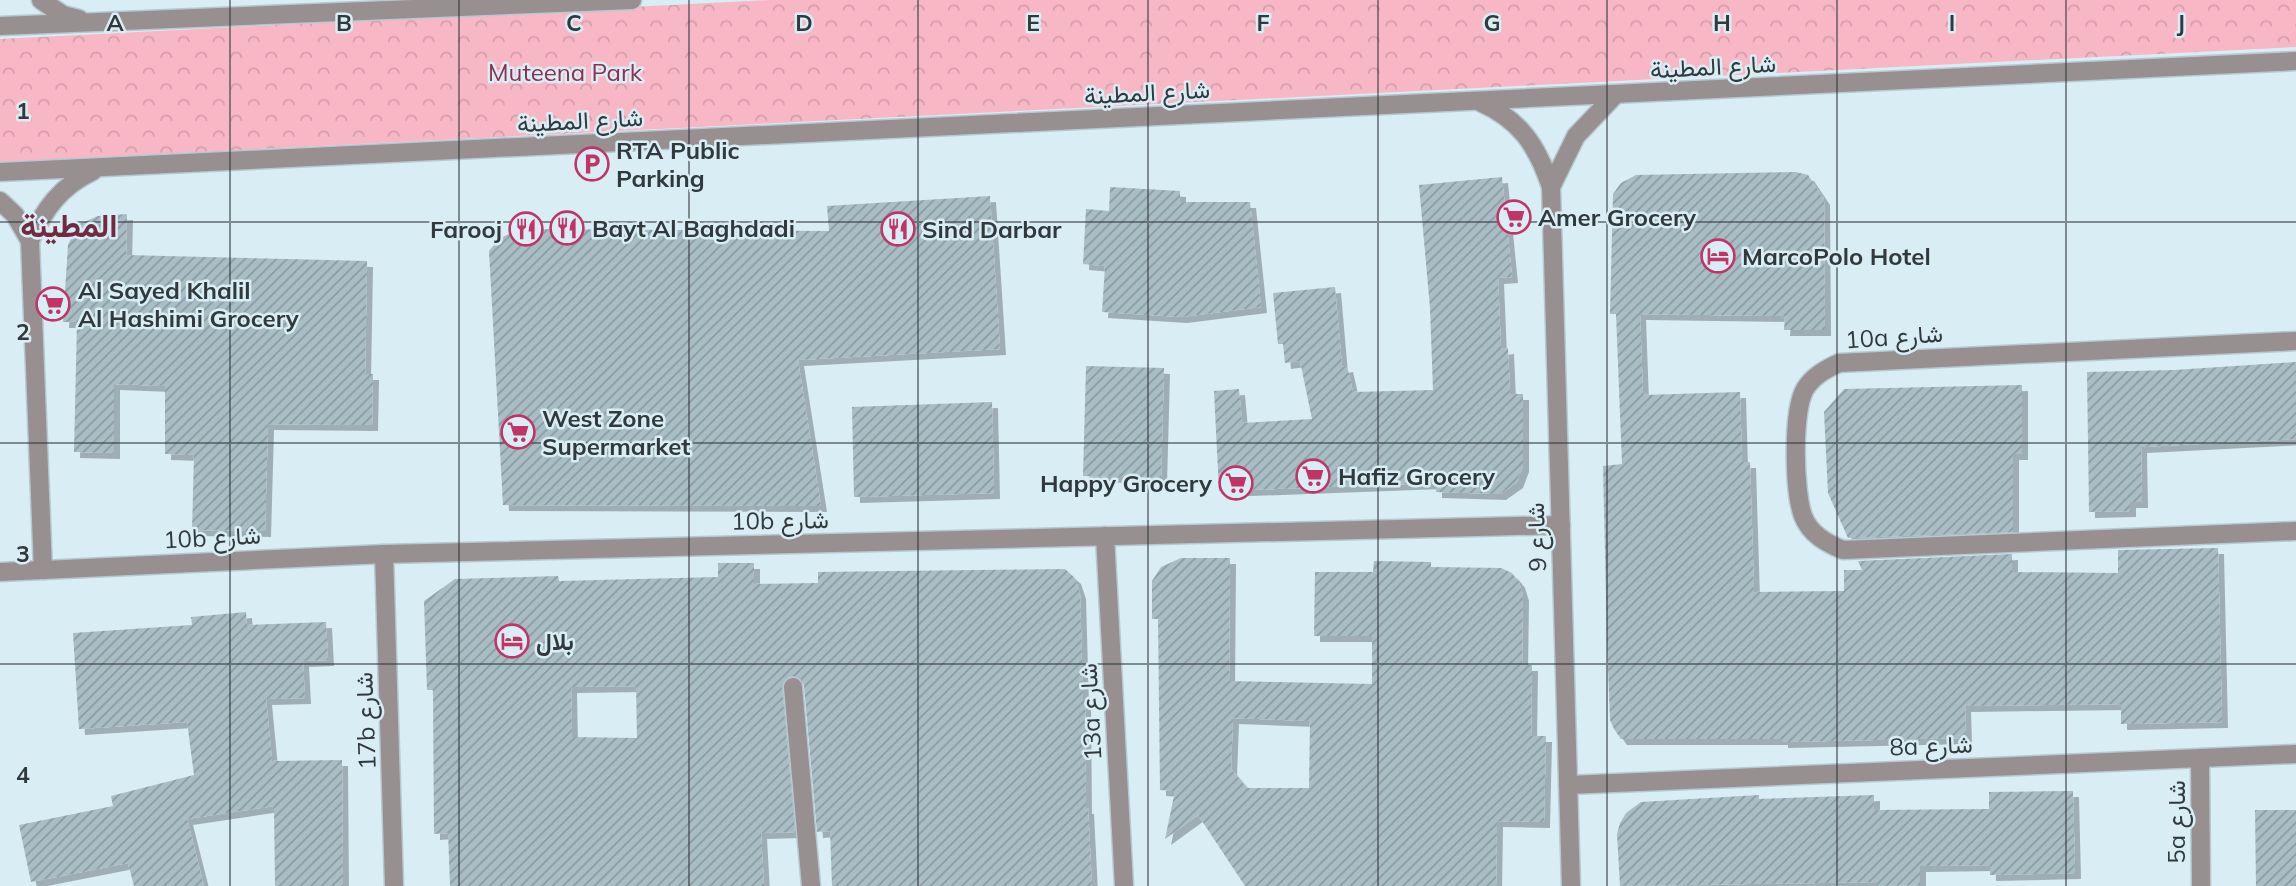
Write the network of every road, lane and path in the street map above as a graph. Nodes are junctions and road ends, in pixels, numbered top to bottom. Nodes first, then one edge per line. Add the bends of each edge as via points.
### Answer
1 (41, 0) edge
2 (632, 0) edge
3 (89, 22) junction
4 (0, 26) edge
5 (2296, 61) edge
6 (1615, 95) junction
7 (1476, 100) junction
8 (102, 168) junction
9 (0, 173) edge
10 (1551, 187) junction
11 (0, 201) edge
12 (30, 241) junction
13 (2296, 341) edge
14 (1561, 524) junction
15 (2296, 531) edge
16 (1105, 536) junction
17 (384, 554) junction
18 (43, 570) junction
19 (0, 572) edge
20 (793, 687) dead end
21 (2296, 754) edge
22 (2200, 758) junction
23 (1568, 785) junction
24 (394, 886) edge
25 (811, 886) edge
26 (1124, 886) edge
27 (1571, 886) edge
28 (2201, 886) edge

1 - 3 street via 63,15
2 - 3 street
3 - 4 street
5 - 6 street, شارع المطينة
6 - 7 street, شارع المطينة
6 - 10 street, شارع 9 via 1576,135
7 - 8 street, شارع المطينة
7 - 10 street, شارع 9 via 1503,113 1526,132
8 - 9 street, شارع المطينة
8 - 12 street via 56,195
10 - 14 street, شارع 9
11 - 12 street via 15,215
12 - 18 street
13 - 15 street, 10a شارع via 1839,363 1807,386 1798,403 1796,423 1804,517 1813,532 1843,550
14 - 16 street, 10b شارع
14 - 23 street, شارع 9
16 - 17 street, 10b شارع
16 - 26 street, 13a شارع
17 - 18 street, 10b شارع
17 - 24 street, 17b شارع
18 - 19 street, 10b شارع
20 - 25 street
21 - 22 street, 8a شارع
22 - 23 street, 8a شارع
22 - 28 street, 5a شارع
23 - 27 street, شارع 9

